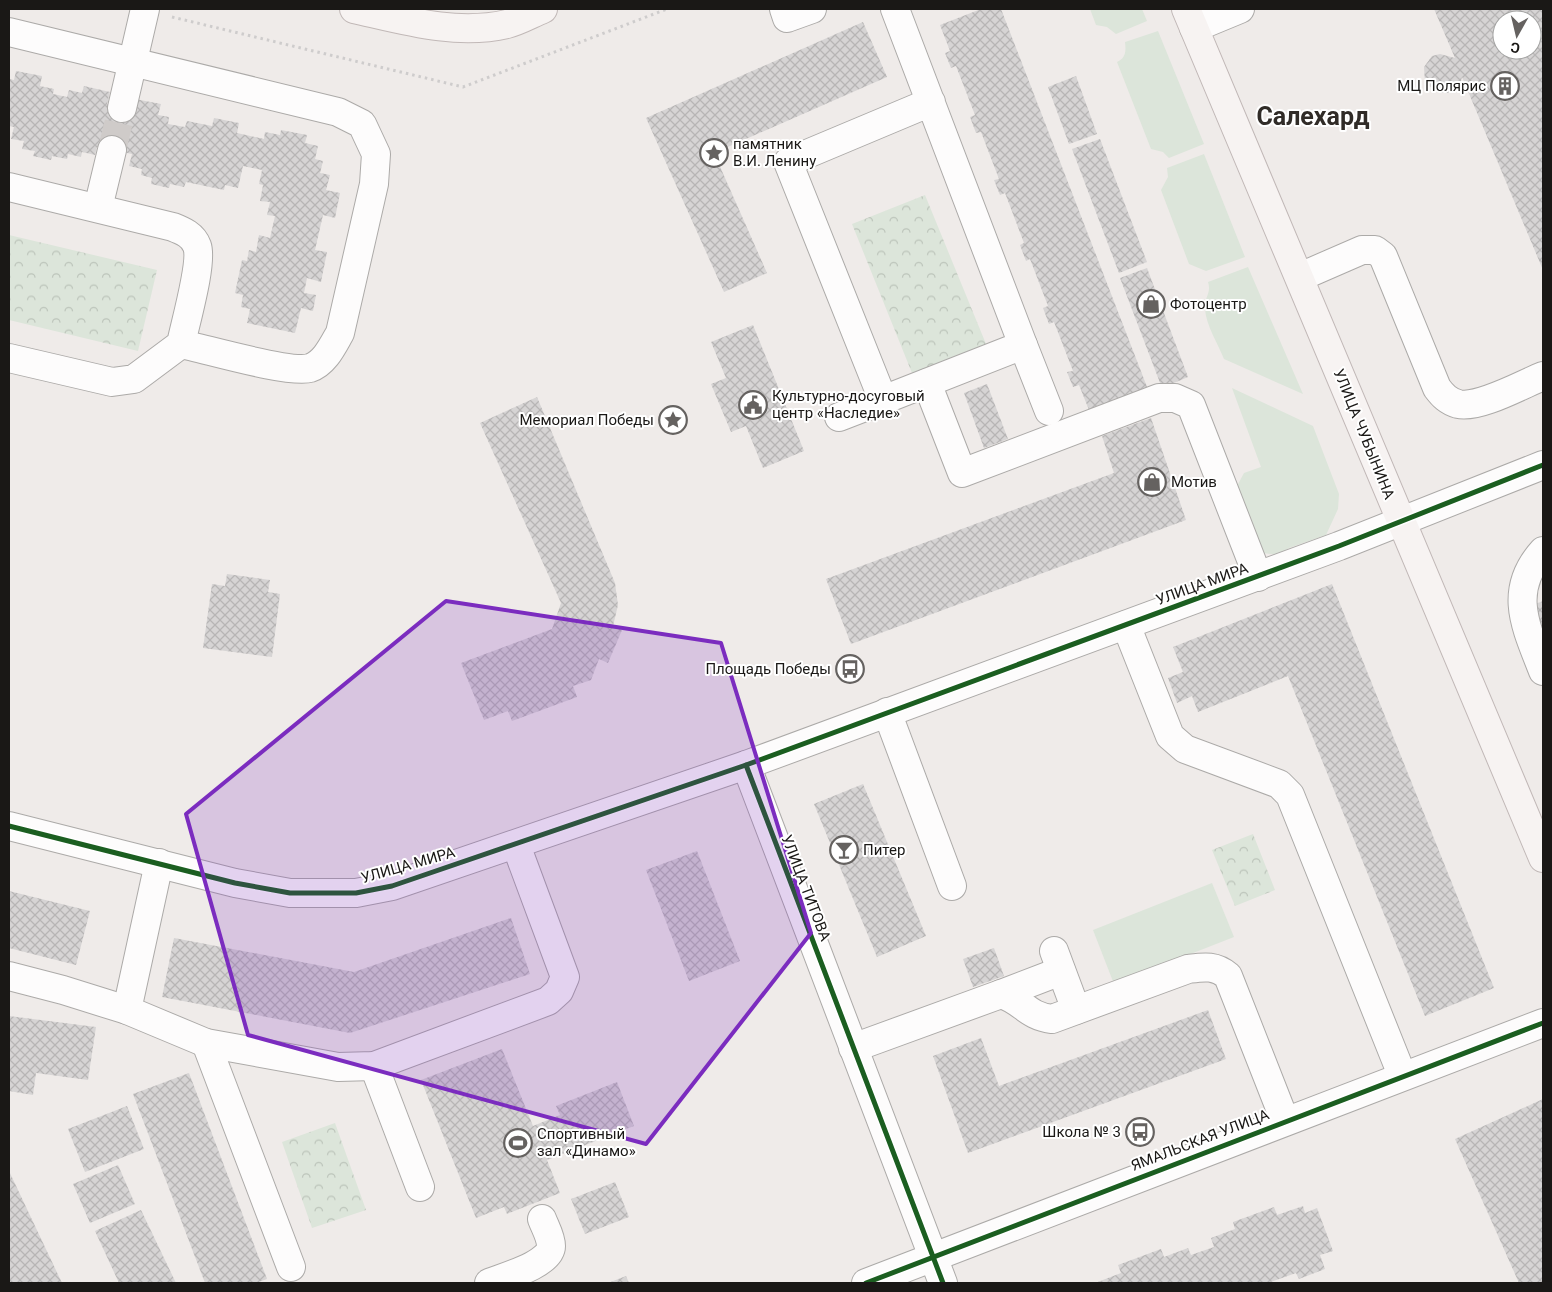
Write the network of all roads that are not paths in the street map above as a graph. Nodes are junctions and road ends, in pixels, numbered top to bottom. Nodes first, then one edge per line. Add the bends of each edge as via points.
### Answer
1 (145, 9) edge
2 (354, 9) edge
3 (543, 9) edge
4 (784, 9) edge
5 (812, 9) edge
6 (894, 9) edge
7 (1240, 9) edge
8 (1190, 19) edge
9 (9, 32) edge
10 (132, 62) junction
11 (931, 102) junction
12 (122, 108) tunnel mouth
13 (112, 150) tunnel mouth
14 (9, 187) edge
15 (98, 208) junction
16 (1300, 277) junction
17 (181, 344) junction
18 (1023, 346) junction
19 (9, 358) edge
20 (1543, 376) edge
21 (927, 384) junction
22 (883, 400) junction
23 (1049, 411) dead end
24 (839, 417) dead end
25 (1543, 465) edge
26 (1400, 522) junction
27 (1543, 551) edge
28 (1258, 577) junction
29 (1126, 625) junction
30 (1543, 670) edge
31 (886, 712) junction
32 (746, 766) junction
33 (9, 826) edge
34 (516, 846) junction
35 (1543, 858) edge
36 (159, 863) junction
37 (952, 886) dead end
38 (9, 976) edge
39 (1000, 994) junction
40 (127, 1010) junction
41 (1076, 1010) junction
42 (1543, 1023) edge
43 (206, 1043) junction
44 (853, 1048) junction
45 (374, 1066) junction
46 (1402, 1075) junction
47 (1285, 1121) junction
48 (420, 1187) dead end
49 (542, 1219) dead end
50 (932, 1257) junction
51 (291, 1267) dead end
52 (489, 1283) edge
53 (866, 1283) edge
54 (943, 1283) edge

1 - 10 street
2 - 3 main road via 413,22 478,29 509,24
4 - 5 street via 787,18
6 - 11 street
7 - 8 street
8 - 16 main road, УЛИЦА ЧУБЫНИНА
9 - 10 street
10 - 12 street
10 - 17 street via 338,112 362,124 376,154 374,184 340,333 329,353 311,368 285,368
11 - 18 street
11 - 22 street via 788,162
13 - 15 street
14 - 15 street
15 - 17 street via 173,227 189,234 197,247 199,261
16 - 20 street via 1362,250 1374,250 1383,256 1437,388 1446,399 1460,404 1476,404
16 - 26 main road, УЛИЦА ЧУБЫНИНА
17 - 19 street via 134,379 112,382
18 - 21 street
18 - 23 street
21 - 22 street
21 - 28 street via 962,473 1159,398 1175,398 1191,405
22 - 24 street
25 - 26 street, УЛИЦА МИРА
26 - 28 street, УЛИЦА МИРА
26 - 35 main road, УЛИЦА ЧУБЫНИНА
27 - 30 street via 1526,578 1523,601 1524,623
28 - 29 street, УЛИЦА МИРА
29 - 31 street, УЛИЦА МИРА
29 - 46 street via 1170,736 1185,749 1279,784 1290,795
31 - 32 street
31 - 37 street
32 - 34 street, УЛИЦА МИРА
32 - 44 street, УЛИЦА ТИТОВА
33 - 36 street, УЛИЦА МИРА
34 - 36 street, УЛИЦА МИРА via 392,886 333,894 290,893
34 - 45 street via 565,977 559,991 548,1001
36 - 40 street
38 - 40 street
39 - 41 street via 1013,998 1037,1017 1052,1019
39 - 41 street via 1057,961
39 - 44 street
40 - 43 street
41 - 47 street via 1188,969 1218,968 1228,976
42 - 46 street, ЯМАЛЬСКАЯ УЛИЦА
43 - 45 street via 338,1067
43 - 51 street
44 - 50 street, УЛИЦА ТИТОВА
45 - 48 street
46 - 47 street, ЯМАЛЬСКАЯ УЛИЦА
47 - 50 street, ЯМАЛЬСКАЯ УЛИЦА
49 - 52 street via 551,1244 550,1252 540,1262
50 - 53 street, ЯМАЛЬСКАЯ УЛИЦА
50 - 54 street, УЛИЦА ТИТОВА

